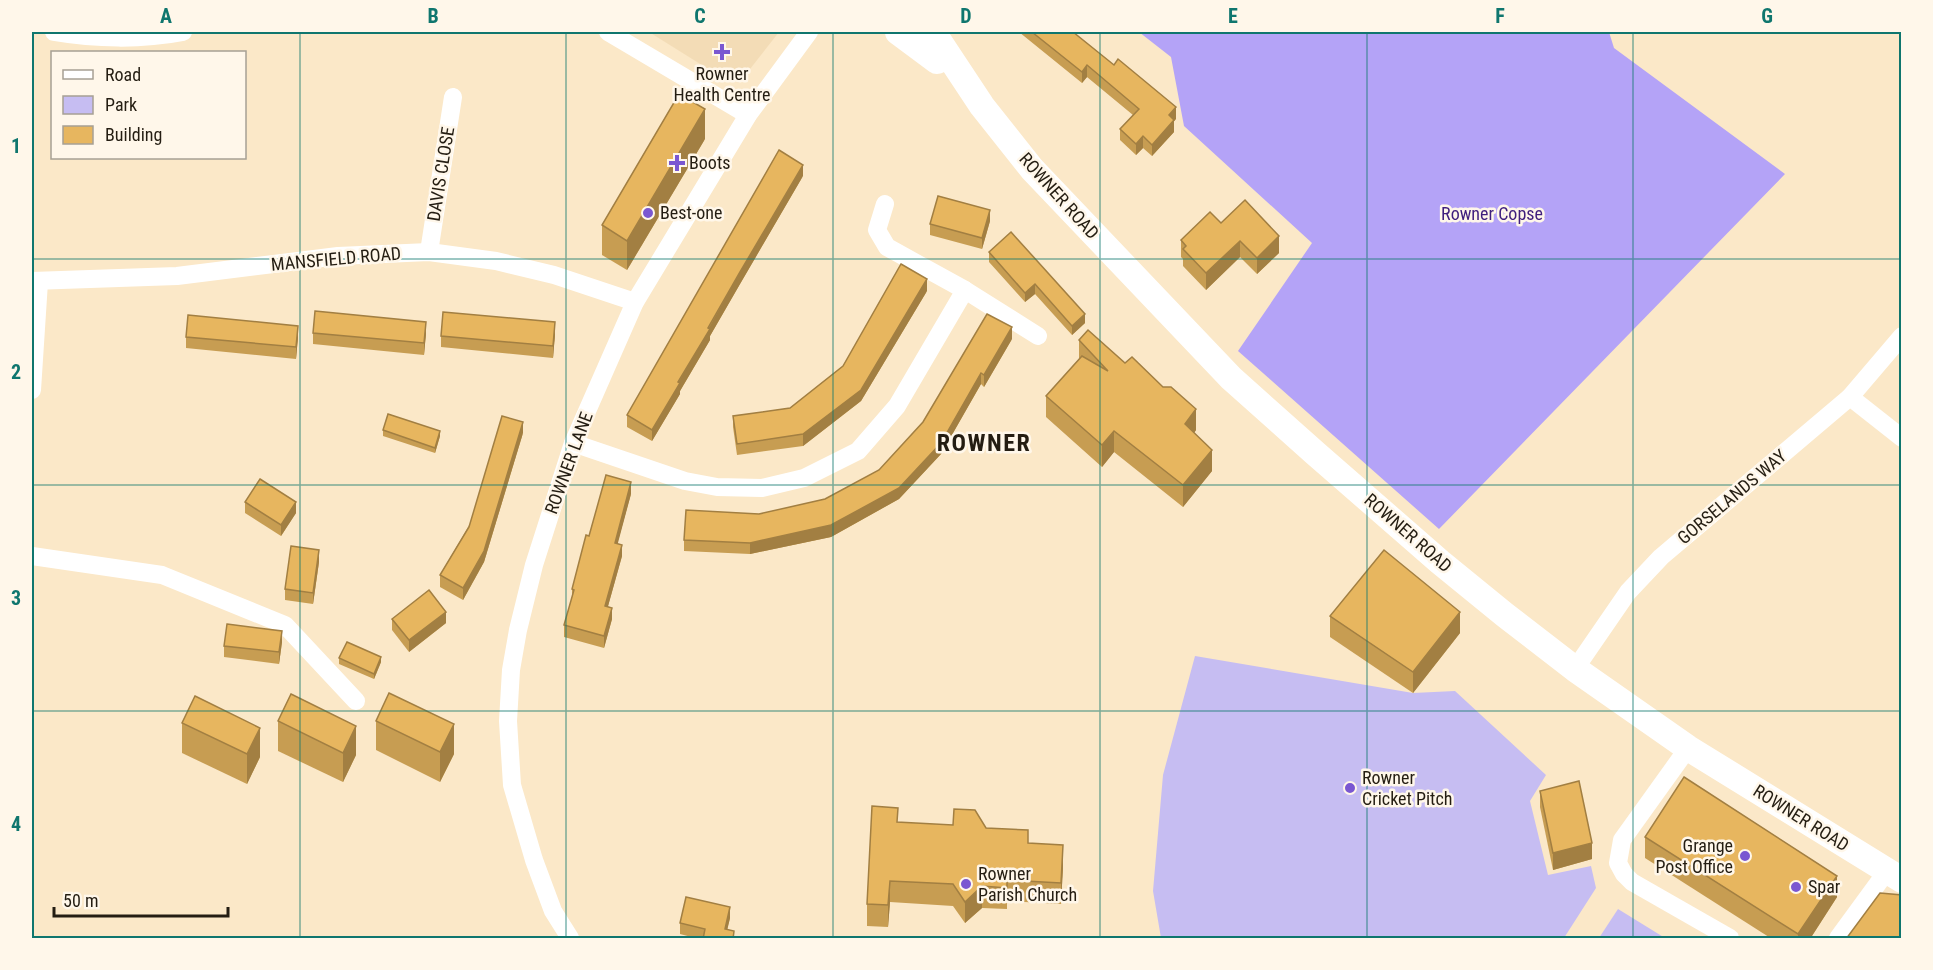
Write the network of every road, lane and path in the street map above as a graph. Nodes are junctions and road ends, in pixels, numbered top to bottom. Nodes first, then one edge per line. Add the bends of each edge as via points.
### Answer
1 (54, 32) edge
2 (183, 32) edge
3 (608, 32) edge
4 (809, 32) edge
5 (898, 32) edge
6 (914, 32) edge
7 (933, 32) edge
8 (109, 34) edge
9 (937, 61) junction
10 (453, 97) dead end
11 (982, 106) junction
12 (748, 115) junction
13 (885, 204) dead end
14 (429, 252) junction
15 (35, 282) edge
16 (965, 290) junction
17 (635, 302) junction
18 (1038, 336) dead end
19 (1902, 336) edge
20 (32, 390) edge
21 (1850, 397) junction
22 (1902, 438) edge
23 (573, 443) junction
24 (32, 556) edge
25 (1575, 669) junction
26 (356, 701) dead end
27 (1688, 748) junction
28 (1894, 875) edge
29 (570, 939) edge
30 (1730, 939) edge
31 (1838, 939) edge

1 - 8 street
2 - 8 street
3 - 12 street
4 - 12 street, ROWNER LANE
5 - 9 main road
6 - 9 main road, ROWNER ROAD
7 - 11 main road, ROWNER ROAD
9 - 11 main road, ROWNER ROAD
10 - 14 street, DAVIS CLOSE
11 - 25 main road, ROWNER ROAD via 1032,169 1231,378 1440,561
12 - 17 street, ROWNER LANE
13 - 16 street via 877,230 887,247
14 - 15 street, MANSFIELD ROAD via 338,256 177,276
14 - 17 street, MANSFIELD ROAD via 496,261 554,275
15 - 20 street
16 - 18 street
16 - 23 street via 897,406 858,451 804,478 762,488 717,487 685,481
17 - 23 street, ROWNER LANE
19 - 21 street, GORSELANDS WAY
21 - 22 street
21 - 25 street, GORSELANDS WAY via 1661,557 1628,592
23 - 29 street, ROWNER LANE via 518,630 508,721 512,785 522,822 553,911
24 - 26 street via 162,575 285,625
25 - 27 main road, ROWNER ROAD
27 - 28 main road, ROWNER ROAD
27 - 30 street via 1622,840 1618,863 1632,882
28 - 31 street

